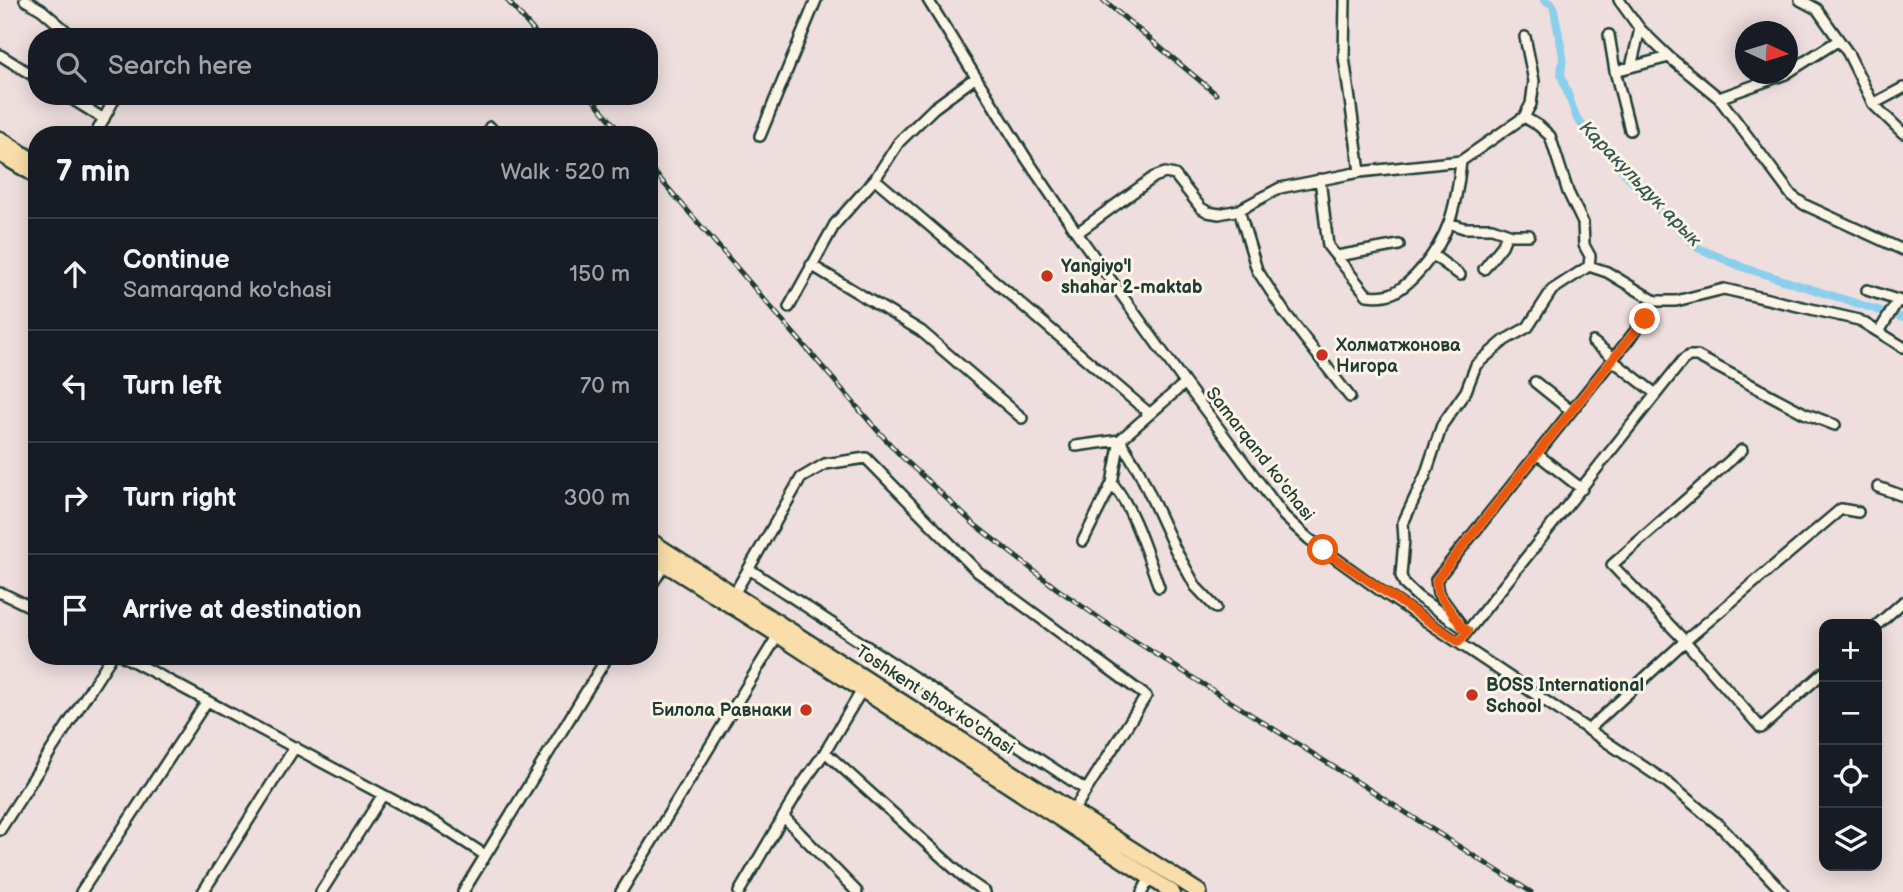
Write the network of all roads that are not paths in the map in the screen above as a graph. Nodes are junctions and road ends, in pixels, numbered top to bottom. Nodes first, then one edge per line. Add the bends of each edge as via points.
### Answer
1 (25, 0) edge
2 (816, 0) edge
3 (928, 0) edge
4 (1345, 0) edge
5 (1619, 0) edge
6 (1800, 0) edge
7 (63, 28) edge
8 (1640, 29) junction
9 (1609, 35) dead end
10 (1525, 37) dead end
11 (1839, 40) junction
12 (0, 55) edge
13 (1669, 57) junction
14 (1631, 67) junction
15 (1798, 68) edge
16 (1615, 71) junction
17 (28, 72) edge
18 (976, 77) junction
19 (1754, 84) edge
20 (1903, 88) edge
21 (1719, 98) junction
22 (1873, 104) junction
23 (81, 105) edge
24 (111, 105) edge
25 (1524, 117) junction
26 (104, 119) junction
27 (100, 126) edge
28 (1630, 130) dead end
29 (1903, 133) edge
30 (760, 136) dead end
31 (0, 139) edge
32 (0, 154) edge
33 (28, 157) edge
34 (1461, 161) junction
35 (28, 171) edge
36 (1360, 172) junction
37 (875, 179) junction
38 (1320, 179) junction
39 (1240, 210) junction
40 (1450, 223) junction
41 (1077, 233) junction
42 (1507, 234) junction
43 (1529, 235) dead end
44 (1399, 245) dead end
45 (1903, 250) edge
46 (1433, 255) junction
47 (1337, 256) junction
48 (811, 265) junction
49 (1589, 266) junction
50 (1484, 269) dead end
51 (1460, 275) dead end
52 (1867, 290) dead end
53 (1900, 301) edge
54 (789, 307) dead end
55 (1645, 319) dead end
56 (1879, 332) junction
57 (1593, 342) dead end
58 (1903, 347) edge
59 (1613, 359) junction
60 (1535, 382) dead end
61 (1185, 383) junction
62 (1656, 394) junction
63 (1350, 397) dead end
64 (1572, 411) junction
65 (1150, 414) junction
66 (1022, 418) dead end
67 (1835, 425) dead end
68 (1120, 440) junction
69 (1076, 446) dead end
70 (1742, 450) dead end
71 (1537, 454) junction
72 (1112, 484) junction
73 (1878, 487) dead end
74 (1582, 489) junction
75 (1903, 496) edge
76 (1858, 512) dead end
77 (1083, 541) dead end
78 (658, 546) edge
79 (658, 560) edge
80 (665, 564) junction
81 (749, 569) junction
82 (658, 575) edge
83 (1159, 587) dead end
84 (0, 593) edge
85 (734, 594) junction
86 (1903, 602) edge
87 (28, 606) edge
88 (1216, 608) dead end
89 (1882, 621) edge
90 (1465, 629) junction
91 (778, 635) junction
92 (1685, 641) junction
93 (1459, 642) junction
94 (830, 662) junction
95 (106, 665) edge
96 (140, 665) edge
97 (602, 665) edge
98 (1819, 676) edge
99 (862, 690) junction
100 (207, 701) junction
101 (1589, 729) junction
102 (295, 747) junction
103 (825, 752) junction
104 (1086, 790) junction
105 (382, 796) junction
106 (1073, 811) junction
107 (783, 817) junction
108 (0, 830) edge
109 (485, 855) junction
110 (1150, 878) junction
111 (81, 892) edge
112 (203, 892) edge
113 (321, 892) edge
114 (463, 892) edge
115 (621, 892) edge
116 (738, 892) edge
117 (857, 892) edge
118 (985, 892) edge
119 (1142, 892) edge
120 (1172, 892) edge
121 (1199, 892) edge
122 (1783, 892) edge

1 - 7 street
2 - 30 street
3 - 18 street, Samarqand ko'chasi
4 - 36 street via 1343,57
5 - 8 street
6 - 11 street via 1817,9
8 - 13 street
8 - 14 street
9 - 16 street
10 - 25 street via 1534,81
11 - 15 street
11 - 22 street
12 - 17 street
13 - 14 street
13 - 21 street
14 - 16 street
16 - 28 street
18 - 37 street via 899,142
18 - 41 street, Samarqand ko'chasi
19 - 21 street
20 - 22 street
21 - 45 street via 1792,196
22 - 29 street
23 - 26 street
24 - 26 street
25 - 34 street
25 - 49 street via 1550,136 1583,223
26 - 27 street
31 - 33 main road
32 - 35 main road
34 - 36 street
34 - 40 street
36 - 38 street
37 - 48 street via 835,224
37 - 65 street
38 - 39 street via 1280,188
38 - 47 street via 1328,246
39 - 41 street via 1208,212 1179,178 1164,173
39 - 63 street via 1257,270 1284,313
40 - 42 street
40 - 46 street
41 - 61 street, Samarqand ko'chasi
42 - 43 street
42 - 50 street
44 - 47 street
46 - 47 street via 1402,289 1382,297 1367,295
46 - 51 street
48 - 54 street
48 - 66 street via 921,331
49 - 56 street via 1655,301 1676,301 1724,289 1858,320
49 - 90 street via 1552,290 1528,327 1476,365 1466,391 1442,425 1426,476 1403,523 1401,576 1405,585
52 - 53 street
53 - 56 street
55 - 59 street
56 - 58 street
57 - 59 street
59 - 62 street
59 - 64 street
60 - 64 street
61 - 65 street
61 - 93 street, Samarqand ko'chasi via 1296,528
62 - 67 street via 1682,360 1697,356
62 - 74 street
64 - 71 street
65 - 68 street
68 - 69 street
68 - 72 street
68 - 88 street via 1196,587
70 - 92 street via 1612,565
71 - 74 street
71 - 90 street via 1436,580 1438,593
72 - 77 street
72 - 83 street via 1121,494
73 - 75 street
74 - 90 street
76 - 92 street via 1841,509
78 - 85 main road, Toshkent shox ko'chasi
79 - 80 main road, Toshkent shox ko'chasi
80 - 82 street
80 - 91 main road, Toshkent shox ko'chasi
81 - 85 street
81 - 104 street
81 - 104 street via 801,478 825,464 866,458 978,572 1146,696
84 - 87 street
85 - 94 main road, Toshkent shox ko'chasi
86 - 89 street
90 - 93 street
91 - 94 main road, Toshkent shox ko'chasi
91 - 115 street
92 - 98 street via 1761,728
92 - 101 street
93 - 101 street, Samarqand ko'chasi
94 - 99 main road, Toshkent shox ko'chasi
94 - 106 main road, Toshkent shox ko'chasi
95 - 108 street
96 - 100 street
97 - 109 street
99 - 103 street
99 - 110 main road, Toshkent shox ko'chasi
100 - 102 street
100 - 111 street
101 - 122 street, Samarqand ko'chasi via 1701,809
102 - 105 street
102 - 112 street
103 - 107 street
103 - 118 street
104 - 106 street
105 - 109 street
105 - 113 street
106 - 121 main road, Toshkent shox ko'chasi
107 - 116 street
107 - 117 street
109 - 114 street
110 - 119 street
110 - 120 main road, Toshkent shox ko'chasi

